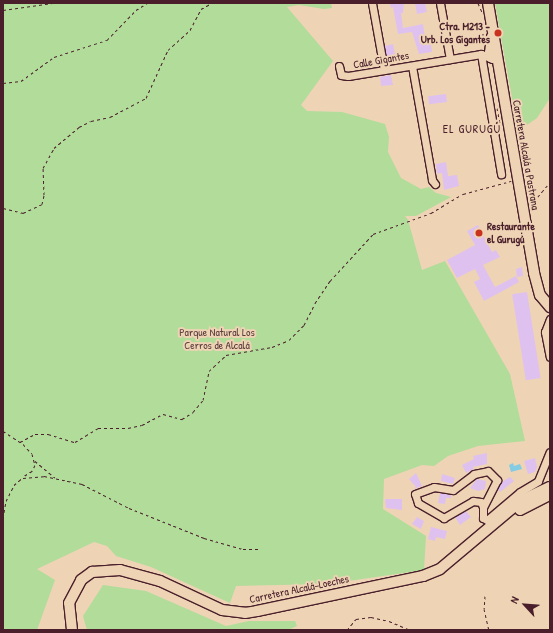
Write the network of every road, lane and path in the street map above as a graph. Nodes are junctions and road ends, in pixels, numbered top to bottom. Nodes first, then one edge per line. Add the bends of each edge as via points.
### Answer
1 (53, 3) edge
2 (147, 3) edge
3 (212, 3) edge
4 (372, 3) edge
5 (440, 3) edge
6 (478, 3) edge
7 (488, 3) edge
8 (3, 10) edge
9 (486, 17) junction
10 (490, 46) junction
11 (480, 54) junction
12 (493, 57) junction
13 (450, 59) junction
14 (339, 66) dead end
15 (412, 66) junction
16 (384, 70) junction
17 (3, 83) edge
18 (502, 85) junction
19 (501, 174) dead end
20 (511, 180) dead end
21 (550, 182) edge
22 (436, 184) dead end
23 (3, 208) edge
24 (524, 214) junction
25 (550, 307) edge
26 (550, 319) edge
27 (550, 357) edge
28 (3, 431) edge
29 (20, 442) junction
30 (550, 452) edge
31 (33, 459) junction
32 (23, 478) junction
33 (57, 479) junction
34 (550, 487) edge
35 (550, 495) edge
36 (483, 507) junction
37 (3, 518) edge
38 (261, 549) dead end
39 (370, 586) junction
40 (485, 596) dead end
41 (72, 630) edge
42 (347, 630) edge
43 (410, 630) edge
44 (489, 630) edge

1 - 8 path
2 - 17 path via 136,10 107,40 54,57 21,81
3 - 23 path via 201,9 190,30 168,50 146,98 110,117 80,127 54,148 43,168 42,204 23,213
4 - 16 street
5 - 13 street
6 - 9 path
7 - 9 main road, Carretera Alcalá a Pastrana
9 - 10 main road, Carretera Alcalá a Pastrana
9 - 10 path
9 - 18 main road via 494,21 502,60
10 - 11 street, Calle Gigantes
10 - 12 main road, Carretera Alcalá a Pastrana
11 - 12 street
11 - 13 street, Calle Gigantes
11 - 19 street
12 - 18 main road, Carretera Alcalá a Pastrana
13 - 15 street, Calle Gigantes
14 - 16 street, Calle Gigantes via 344,76
15 - 16 street, Calle Gigantes
15 - 22 street via 432,180
18 - 24 main road, Carretera Alcalá a Pastrana
20 - 29 path via 463,194 431,213 372,234 330,282 315,302 304,326 290,340 272,347 226,355 209,371 203,400 182,420 163,414 142,425 128,428 98,428 75,442 48,434 35,434
21 - 24 path
24 - 25 main road, Carretera Alcalá a Pastrana via 538,288 543,300
26 - 27 street via 545,332
28 - 29 path
29 - 31 path
30 - 36 street via 538,481 486,520 483,518
31 - 32 path via 35,465 32,471
31 - 33 path
32 - 33 path via 44,476
32 - 37 path via 14,485 6,501
33 - 38 path via 95,489 129,508 204,538 243,549
34 - 39 main road, Carretera Alcalá-Loeches via 522,500 440,569 423,576
35 - 39 main road, Carretera Alcalá-Loeches via 525,506 453,569 428,580
36 - 36 street via 481,502 473,501 444,518 414,498 416,492 430,487 449,490 458,488 474,474 488,471 494,474 497,482
39 - 41 main road, Carretera Alcalá-Loeches via 256,611 233,612 160,581 120,570 104,570 92,572 81,580 73,591 69,603
40 - 44 path via 484,610
42 - 43 path via 356,619 371,617

